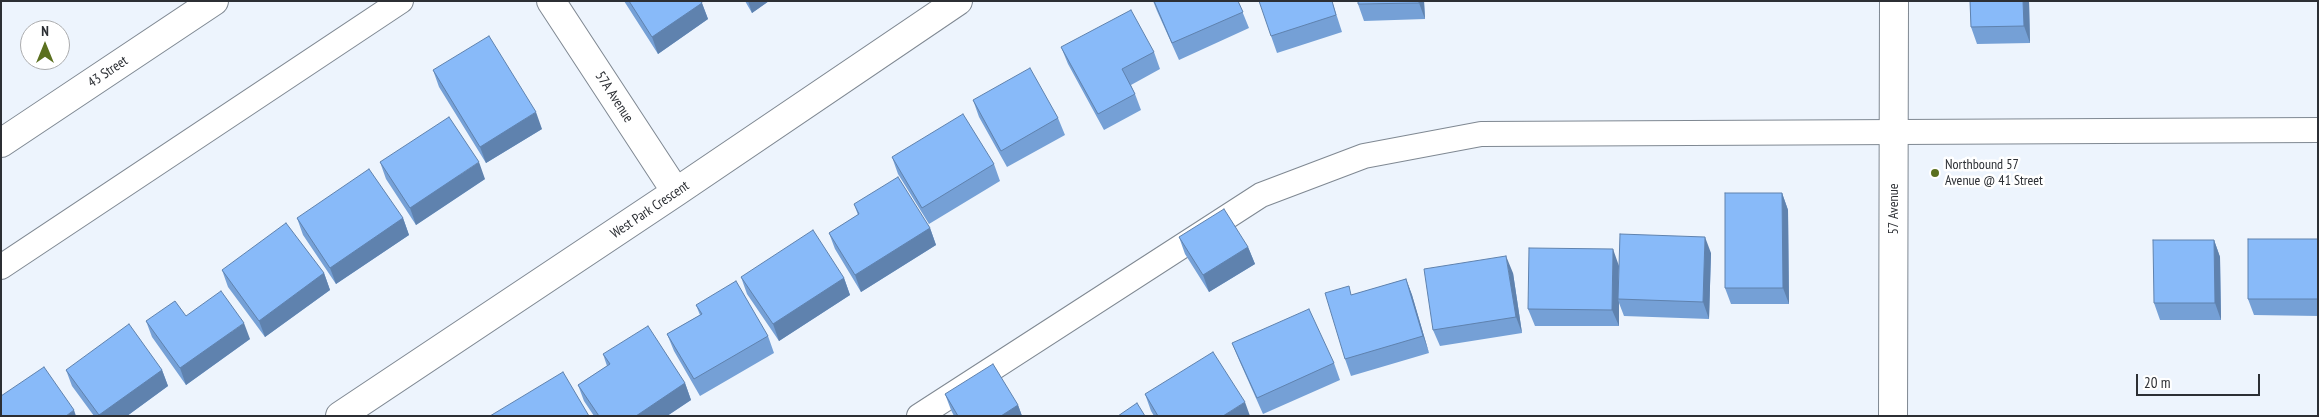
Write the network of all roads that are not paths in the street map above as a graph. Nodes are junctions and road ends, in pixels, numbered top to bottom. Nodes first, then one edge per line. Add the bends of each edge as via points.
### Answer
1 (214, 1) edge
2 (401, 1) edge
3 (551, 1) edge
4 (958, 1) edge
5 (1894, 1) edge
6 (2318, 130) edge
7 (1894, 132) junction
8 (1, 143) edge
9 (676, 192) junction
10 (1, 267) edge
11 (340, 416) edge
12 (919, 416) edge
13 (1893, 416) edge

1 - 8 street, 43 Street
2 - 10 lane
3 - 9 street, 57A Avenue
4 - 9 street, West Park Crescent
5 - 7 street, 57 Avenue
6 - 7 lane
7 - 12 lane via 1481,134 1364,156 1261,195
7 - 13 street, 57 Avenue
9 - 11 street, West Park Crescent

